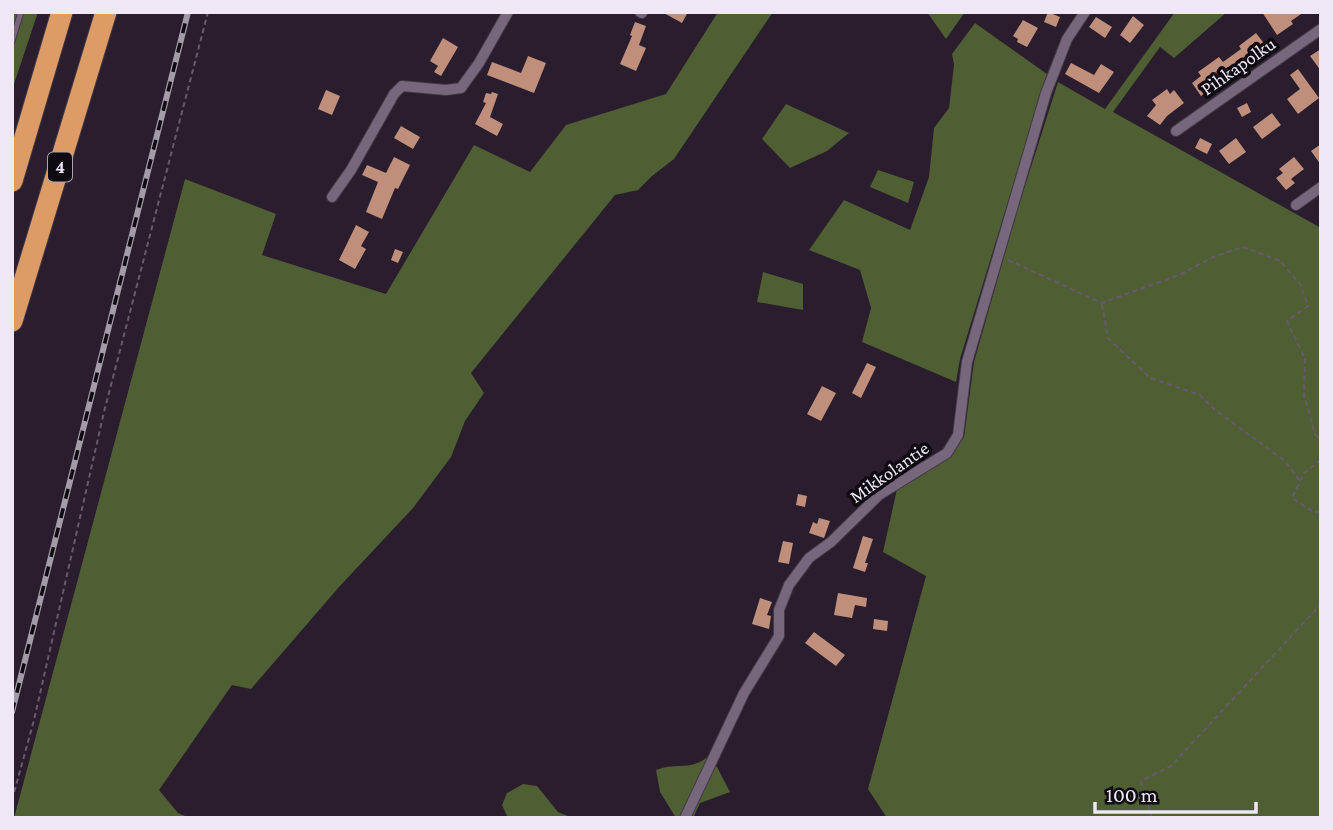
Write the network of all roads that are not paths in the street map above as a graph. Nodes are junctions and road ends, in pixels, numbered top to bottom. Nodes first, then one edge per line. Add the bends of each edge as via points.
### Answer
1 (21, 12) edge
2 (62, 12) edge
3 (106, 12) edge
4 (508, 12) edge
5 (1085, 12) edge
6 (1321, 29) edge
7 (12, 41) edge
8 (1176, 131) dead end
9 (12, 181) edge
10 (1321, 187) edge
11 (332, 197) dead end
12 (1296, 205) dead end
13 (12, 321) edge
14 (685, 818) edge

1 - 7 lane
2 - 9 highway, 4
3 - 13 highway, 4
4 - 11 street via 461,88 402,86 394,93
5 - 14 street, Mikkolantie via 1067,39 1046,93 967,362 958,435 947,453 879,495 809,558 789,584 779,610 779,636 744,693
6 - 8 street, Pihkapolku
10 - 12 street

